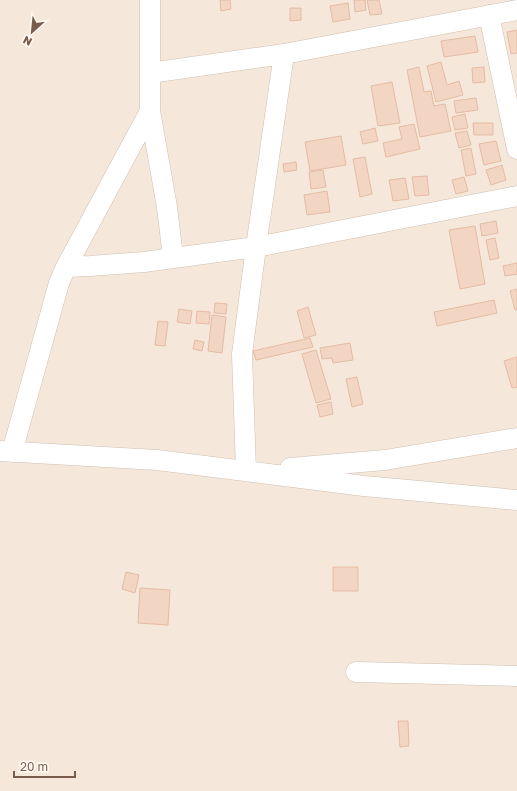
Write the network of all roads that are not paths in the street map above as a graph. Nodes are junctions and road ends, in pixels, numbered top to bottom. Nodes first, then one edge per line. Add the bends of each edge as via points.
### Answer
1 (150, 0) edge
2 (517, 10) edge
3 (489, 15) junction
4 (284, 54) junction
5 (150, 73) junction
6 (150, 111) junction
7 (517, 149) edge
8 (517, 196) edge
9 (256, 247) junction
10 (174, 257) junction
11 (66, 267) junction
12 (517, 438) edge
13 (6, 452) edge
14 (246, 471) junction
15 (517, 500) edge
16 (356, 672) dead end
17 (517, 676) edge

1 - 5 street
2 - 3 street
3 - 4 street
3 - 7 street
4 - 5 street
4 - 9 street
5 - 6 street
6 - 10 street
6 - 11 street
8 - 9 street
9 - 10 street
9 - 14 street via 242,354
10 - 11 street via 144,262
11 - 13 street
12 - 14 street via 385,460
13 - 14 street via 157,460
14 - 15 street via 364,486
16 - 17 street

